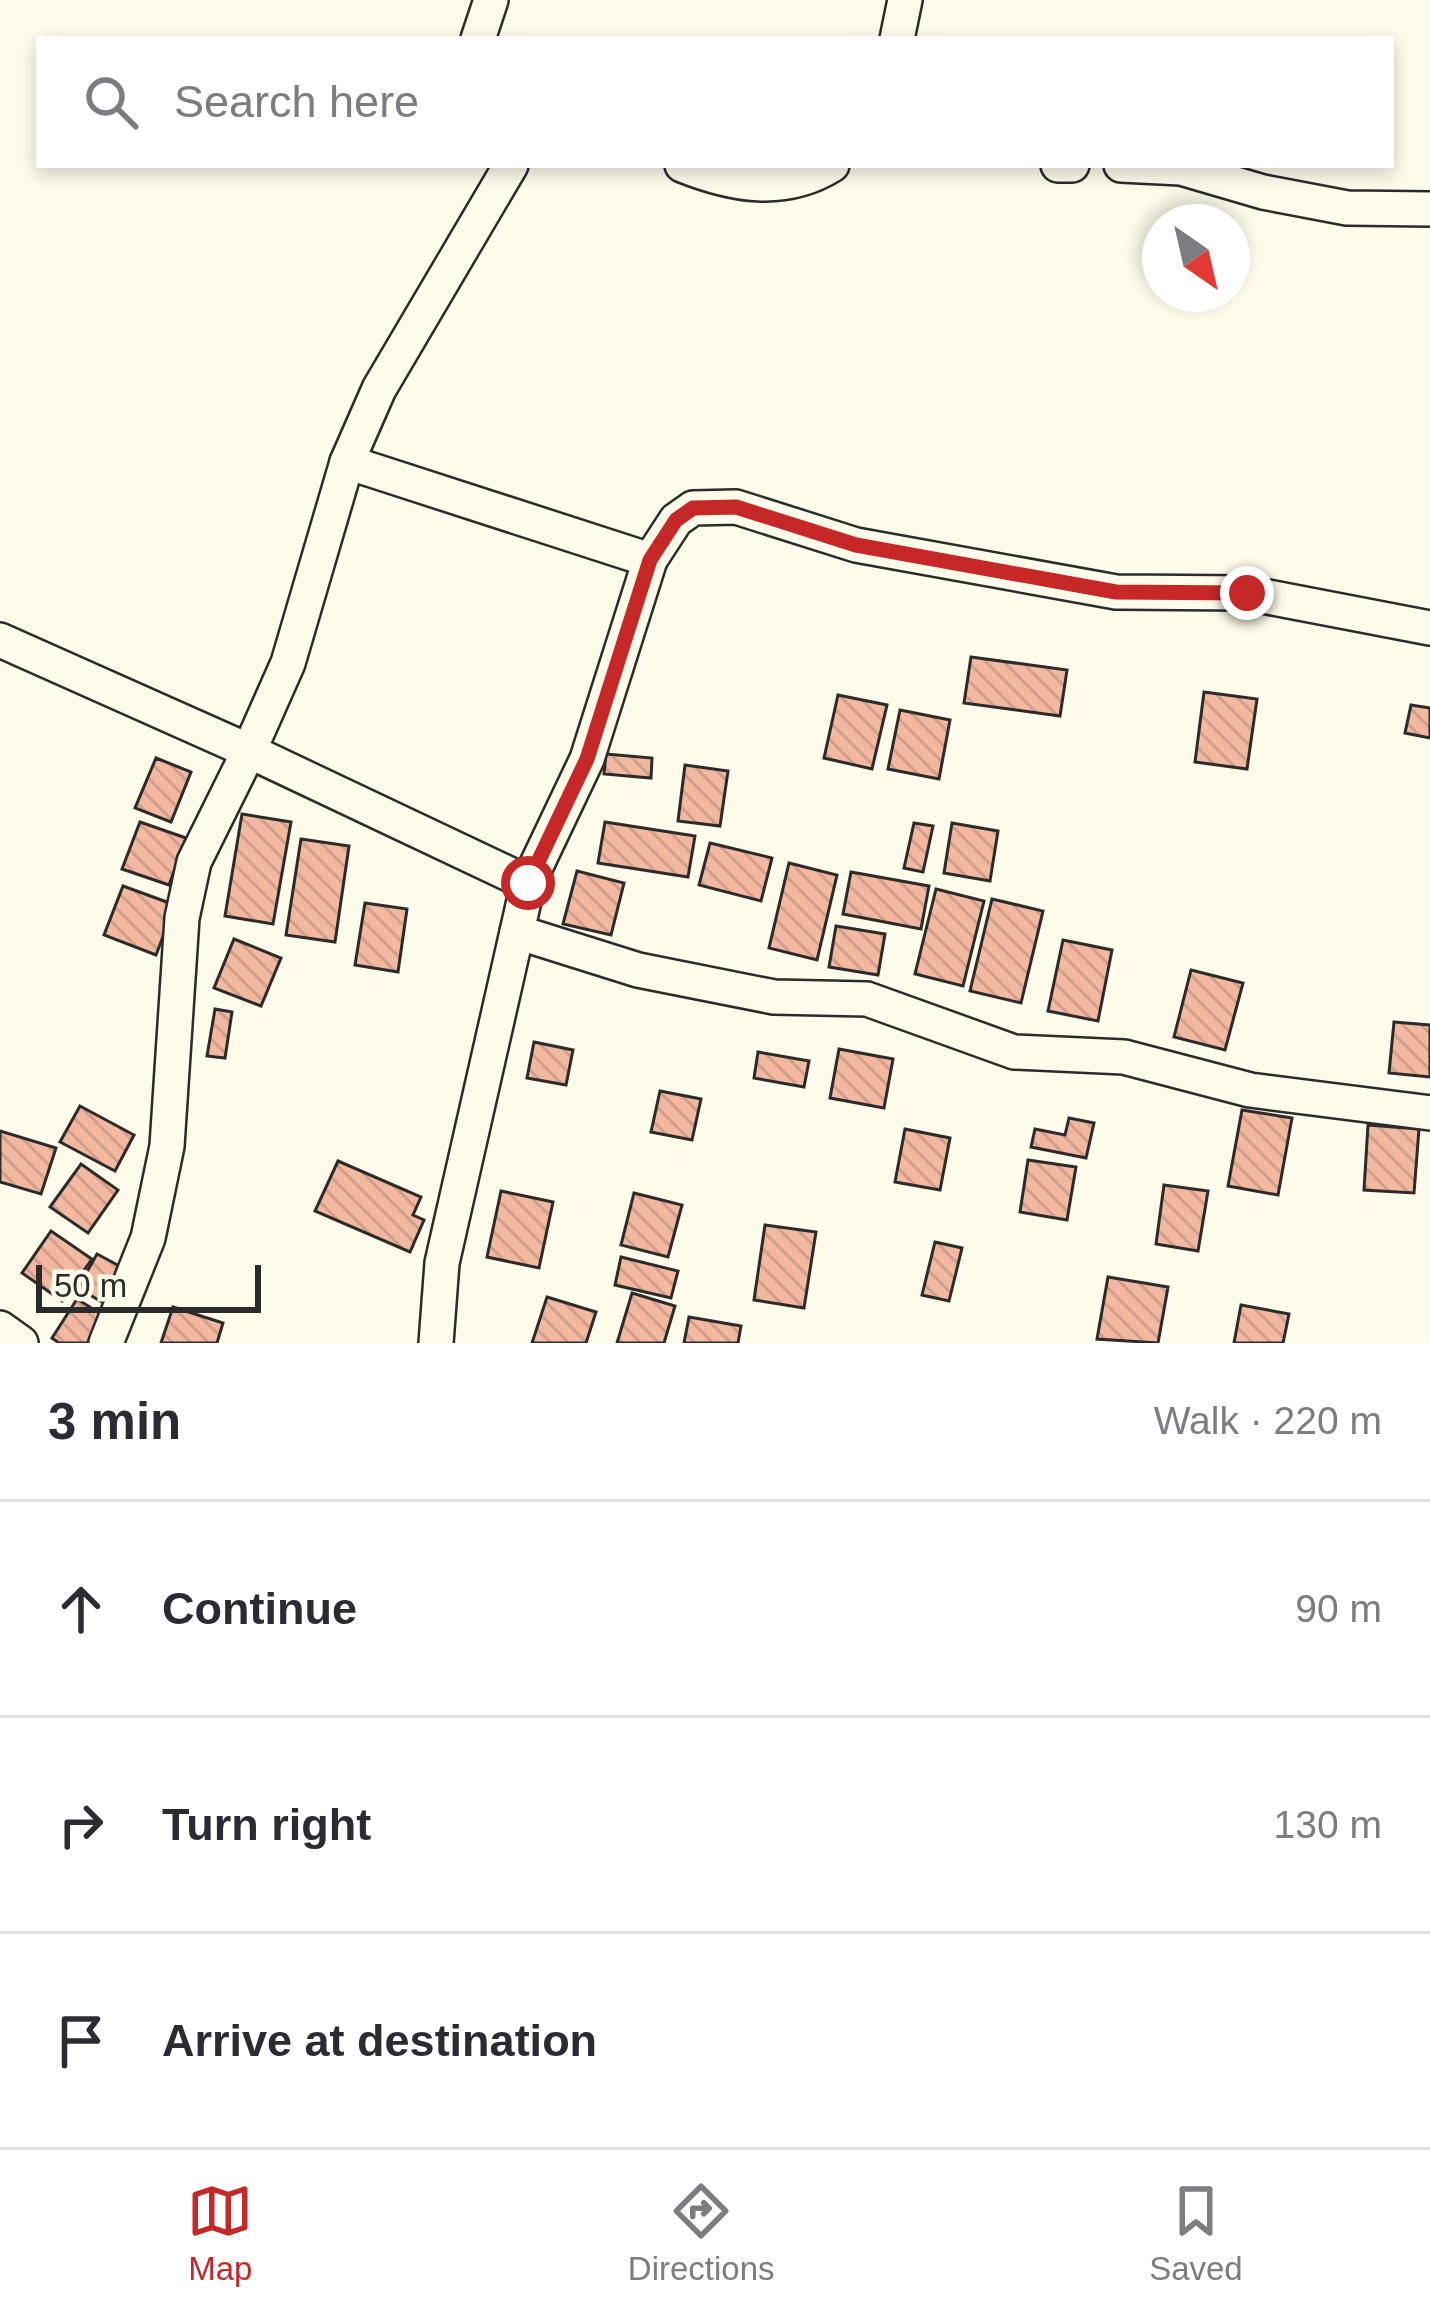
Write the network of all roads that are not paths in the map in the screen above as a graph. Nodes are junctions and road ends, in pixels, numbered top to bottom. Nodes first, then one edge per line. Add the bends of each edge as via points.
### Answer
1 (491, 0) edge
2 (905, 0) edge
3 (479, 36) edge
4 (898, 36) edge
5 (510, 168) edge
6 (689, 168) edge
7 (827, 168) edge
8 (1181, 168) edge
9 (1430, 209) edge
10 (347, 462) junction
11 (650, 560) junction
12 (1430, 628) edge
13 (0, 640) edge
14 (250, 751) junction
15 (528, 883) junction
16 (517, 932) junction
17 (1430, 1113) edge
18 (0, 1328) edge
19 (22, 1343) edge
20 (106, 1343) edge
21 (436, 1343) edge

1 - 3 street
2 - 4 street
5 - 10 street via 380,389
6 - 7 street via 768,186
8 - 9 street via 1347,208
10 - 11 street
10 - 14 street via 288,663
11 - 12 street via 693,508 736,507 856,545 1116,592 1247,593
11 - 15 street via 587,759
13 - 14 street
14 - 15 street
14 - 20 street via 194,862 182,918 167,1146 148,1238
15 - 16 street
16 - 17 street via 706,984 775,997 867,1000 1014,1052 1124,1058 1250,1090
16 - 21 street via 442,1262
18 - 19 street

